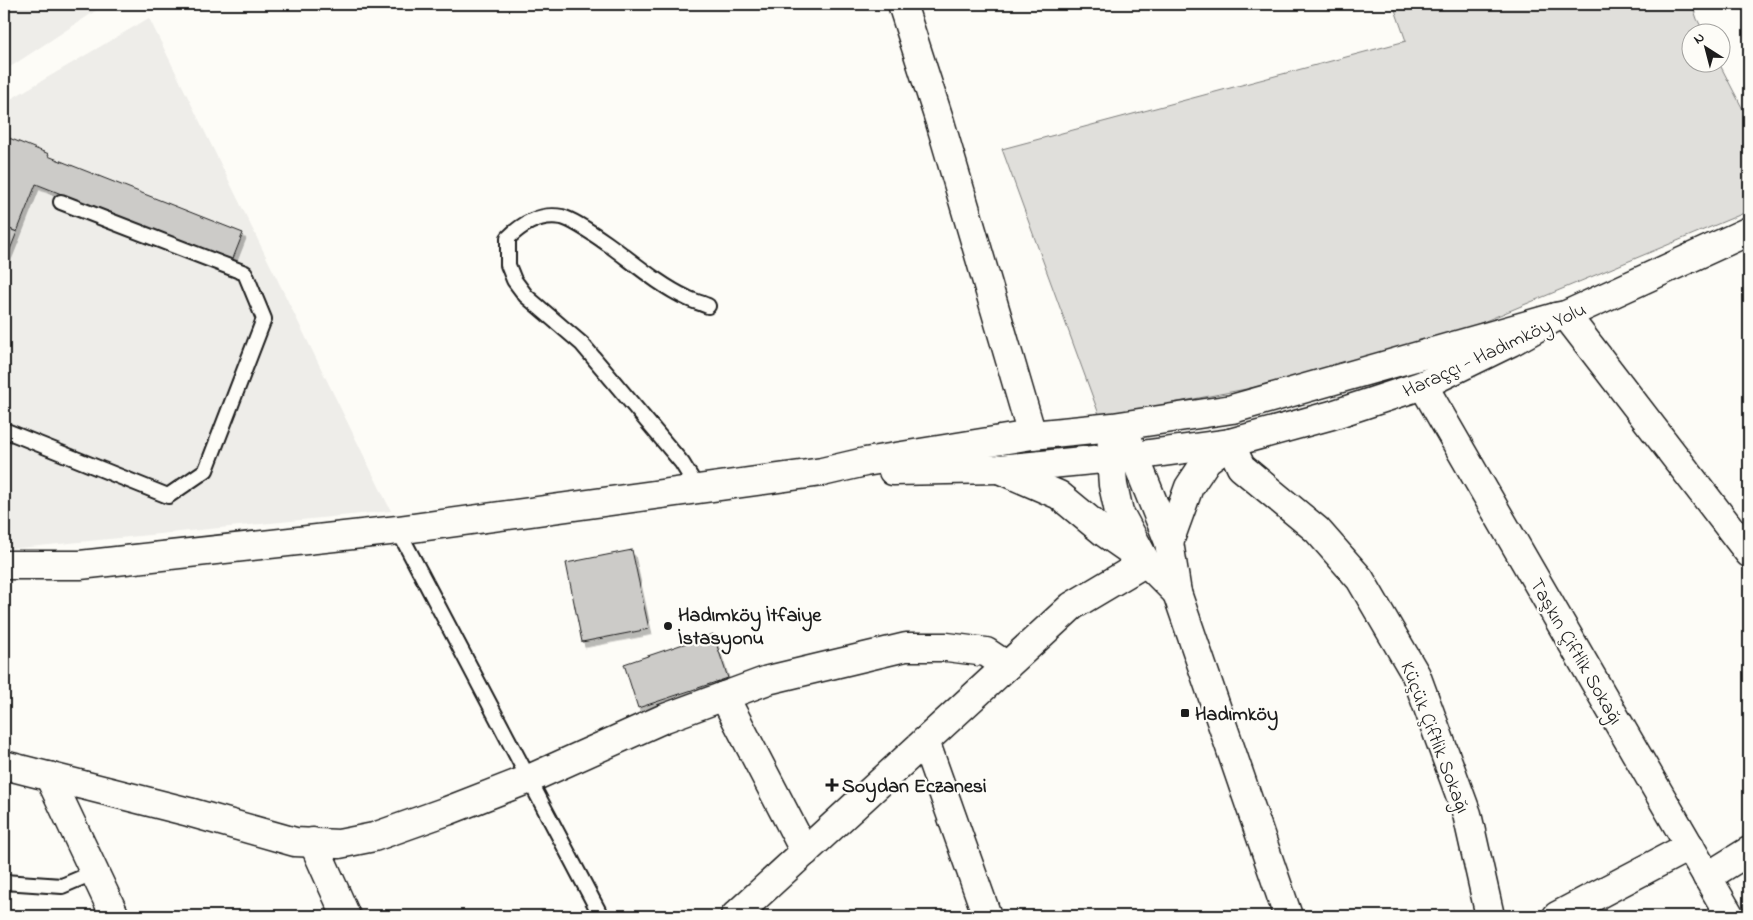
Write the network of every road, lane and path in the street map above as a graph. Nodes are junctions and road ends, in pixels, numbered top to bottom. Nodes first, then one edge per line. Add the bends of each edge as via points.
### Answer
1 (902, 4) edge
2 (61, 202) dead end
3 (1749, 231) edge
4 (708, 306) dead end
5 (1561, 316) junction
6 (1423, 386) junction
7 (1113, 427) junction
8 (4, 430) edge
9 (1032, 435) junction
10 (1230, 443) junction
11 (1123, 457) junction
12 (999, 469) junction
13 (822, 472) junction
14 (698, 489) junction
15 (398, 530) junction
16 (1169, 542) junction
17 (1749, 553) edge
18 (1146, 562) junction
19 (4, 565) edge
20 (1177, 593) junction
21 (1007, 666) junction
22 (724, 696) junction
23 (925, 741) junction
24 (4, 765) edge
25 (49, 776) junction
26 (529, 779) junction
27 (313, 842) junction
28 (1690, 846) junction
29 (1749, 851) edge
30 (805, 852) junction
31 (95, 872) junction
32 (1708, 877) junction
33 (4, 882) edge
34 (116, 916) edge
35 (346, 916) edge
36 (601, 916) edge
37 (736, 916) edge
38 (987, 916) edge
39 (1288, 916) edge
40 (1490, 916) edge
41 (1557, 916) edge
42 (1730, 916) edge

1 - 9 street
2 - 8 lane via 245,273 264,319 206,470 168,496
3 - 5 street, Haraççı - Hadımköy Yolu
4 - 14 lane via 662,283 564,218 550,217 526,223 508,238 508,266 526,296 582,344 682,463
5 - 6 street, Haraççı - Hadımköy Yolu
5 - 7 street via 1232,409
5 - 17 street
6 - 10 street, Haraççı - Hadımköy Yolu
6 - 28 street, Taşkın Çiftlik Sokağı
7 - 9 street
7 - 11 street
9 - 13 street
10 - 11 street
10 - 16 street via 1207,460 1189,488
10 - 40 street, Küçük Çiftlik Sokağı via 1241,467 1317,530 1360,580 1416,675 1468,814
11 - 12 street
11 - 16 street
11 - 18 street via 1112,485 1119,512
12 - 13 street
12 - 18 street via 1059,495
13 - 14 street
14 - 15 street
15 - 19 street via 80,565
15 - 26 lane
16 - 20 street
18 - 20 street
18 - 21 street via 1072,606
20 - 39 street
21 - 22 street via 986,652 947,647 906,647 768,680
21 - 23 street
22 - 26 street via 665,718
22 - 30 street
23 - 30 street
23 - 38 street
24 - 25 street
25 - 27 street via 295,842
25 - 31 street
26 - 27 street via 374,837 340,844
26 - 36 lane
27 - 35 street
28 - 32 street, Taşkın Çiftlik Sokağı
28 - 41 street
29 - 32 street
30 - 37 street
31 - 33 lane via 62,886
31 - 34 street
32 - 42 street, Taşkın Çiftlik Sokağı

